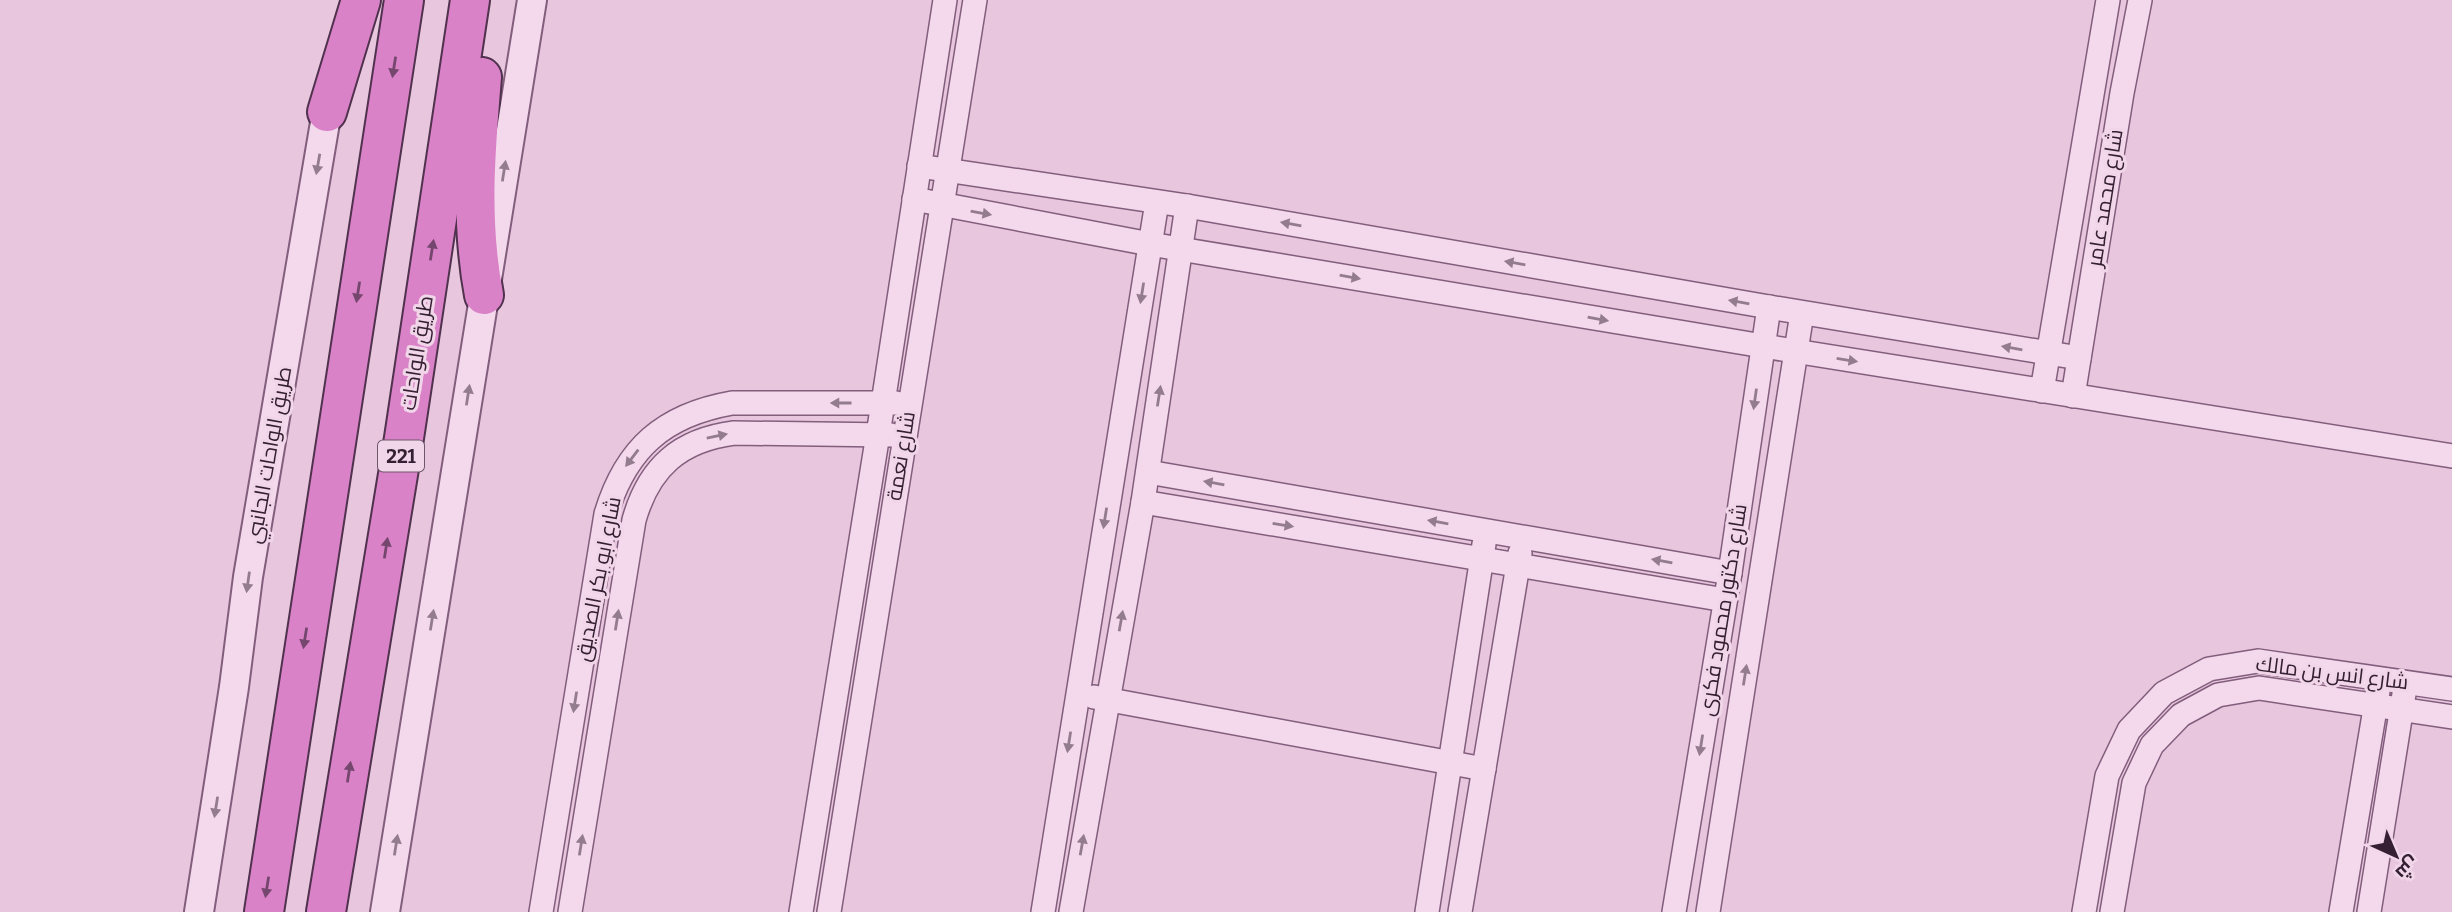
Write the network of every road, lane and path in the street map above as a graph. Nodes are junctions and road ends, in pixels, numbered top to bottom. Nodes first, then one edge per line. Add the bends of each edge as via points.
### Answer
1 (346, 0) edge
2 (361, 0) edge
3 (404, 0) edge
4 (470, 0) edge
5 (485, 0) edge
6 (531, 0) edge
7 (945, 0) edge
8 (975, 0) edge
9 (2108, 0) edge
10 (2140, 0) edge
11 (327, 112) junction
12 (919, 166) junction
13 (947, 171) junction
14 (914, 199) junction
15 (1157, 202) junction
16 (941, 205) junction
17 (1187, 206) junction
18 (1150, 244) junction
19 (1181, 249) junction
20 (484, 295) junction
21 (1769, 307) junction
22 (1802, 313) junction
23 (1763, 346) junction
24 (1795, 351) junction
25 (2049, 355) junction
26 (2079, 358) junction
27 (2042, 391) junction
28 (2073, 396) junction
29 (883, 403) junction
30 (910, 403) junction
31 (878, 435) junction
32 (905, 436) junction
33 (2452, 456) edge
34 (1148, 472) junction
35 (1143, 502) junction
36 (1486, 530) junction
37 (1523, 537) junction
38 (1482, 559) junction
39 (1518, 565) junction
40 (1730, 573) junction
41 (1725, 600) junction
42 (2380, 678) junction
43 (2406, 682) junction
44 (2452, 689) edge
45 (1077, 694) junction
46 (1107, 699) junction
47 (2376, 705) junction
48 (2401, 709) junction
49 (2452, 717) edge
50 (1450, 763) junction
51 (1484, 769) junction
52 (1684, 850) junction
53 (1717, 852) junction
54 (199, 912) edge
55 (264, 912) edge
56 (326, 912) edge
57 (385, 912) edge
58 (541, 912) edge
59 (570, 912) edge
60 (801, 912) edge
61 (829, 912) edge
62 (1043, 912) edge
63 (1073, 912) edge
64 (1427, 912) edge
65 (1460, 912) edge
66 (1674, 912) edge
67 (1708, 912) edge
68 (2084, 912) edge
69 (2112, 912) edge
70 (2341, 912) edge
71 (2369, 912) edge

1 - 11 street, طريق الواحات الجانبي
2 - 11 highway
3 -> 55 highway
56 -> 4 highway, طريق الواحات / 221
5 - 20 highway via 474,189
20 -> 6 street
7 - 12 street, شارع نعمة
8 - 13 street, شارع نعمة
9 - 25 street, شارع محمد عامر
10 - 26 street, شارع محمد عامر
11 -> 54 street, طريق الواحات الجانبي via 248,577
12 - 13 street
12 - 14 street, شارع نعمة
13 - 15 street
13 - 16 street, شارع نعمة
14 - 16 street
14 - 29 street, شارع نعمة
15 - 17 street
15 - 18 street
16 -> 18 street
16 - 30 street, شارع نعمة
17 - 19 street
21 -> 17 street
18 - 19 street
18 -> 45 street
19 -> 23 street
34 -> 19 street
57 -> 20 street
21 - 22 street
21 - 23 street, شارع دكتور محمود فكرى
22 - 24 street, شارع دكتور محمود فكرى
25 -> 22 street
23 - 24 street
23 -> 40 street, شارع دكتور محمود فكرى
24 -> 27 street
53 -> 24 street, شارع دكتور محمود فكرى
25 - 26 street
25 - 27 street, شارع محمد عامر
26 - 28 street, شارع محمد عامر
27 - 28 street
28 - 33 street
29 - 30 street, شارع ابو بكر الصديق
29 - 31 street, شارع نعمة
29 -> 58 street, شارع ابو بكر الصديق via 707,407 660,429 625,467 606,514
30 - 32 street, شارع نعمة
31 - 32 street, شارع ابو بكر الصديق
59 -> 31 street, شارع ابو بكر الصديق via 634,520 649,482 677,452 714,436
31 - 60 street, شارع نعمة
32 - 61 street, شارع نعمة
34 - 35 street
36 -> 34 street
35 -> 38 street
46 -> 35 street
36 - 37 street
36 - 38 street
37 - 39 street
40 -> 37 street
38 - 39 street
38 - 50 street
39 - 41 street
39 - 51 street
40 - 41 street, شارع دكتور محمود فكرى
41 -> 52 street, شارع دكتور محمود فكرى
42 - 43 street, شارع انس بن مالك
42 - 47 street
42 - 68 street, شارع انس بن مالك via 2258,661 2209,669 2164,694 2129,730 2107,776
43 - 44 street, شارع انس بن مالك
43 - 48 street
45 - 46 street
45 -> 62 street
46 - 50 street
63 -> 46 street
47 - 48 street, شارع انس بن مالك
47 - 69 street, شارع انس بن مالك via 2259,688 2218,695 2181,715 2152,745 2134,783
47 - 70 street
48 - 49 street, شارع انس بن مالك
48 - 71 street
50 - 51 street
50 - 64 street
51 - 65 street
52 - 53 street
52 - 66 street, شارع دكتور محمود فكرى
53 - 67 street, شارع دكتور محمود فكرى

